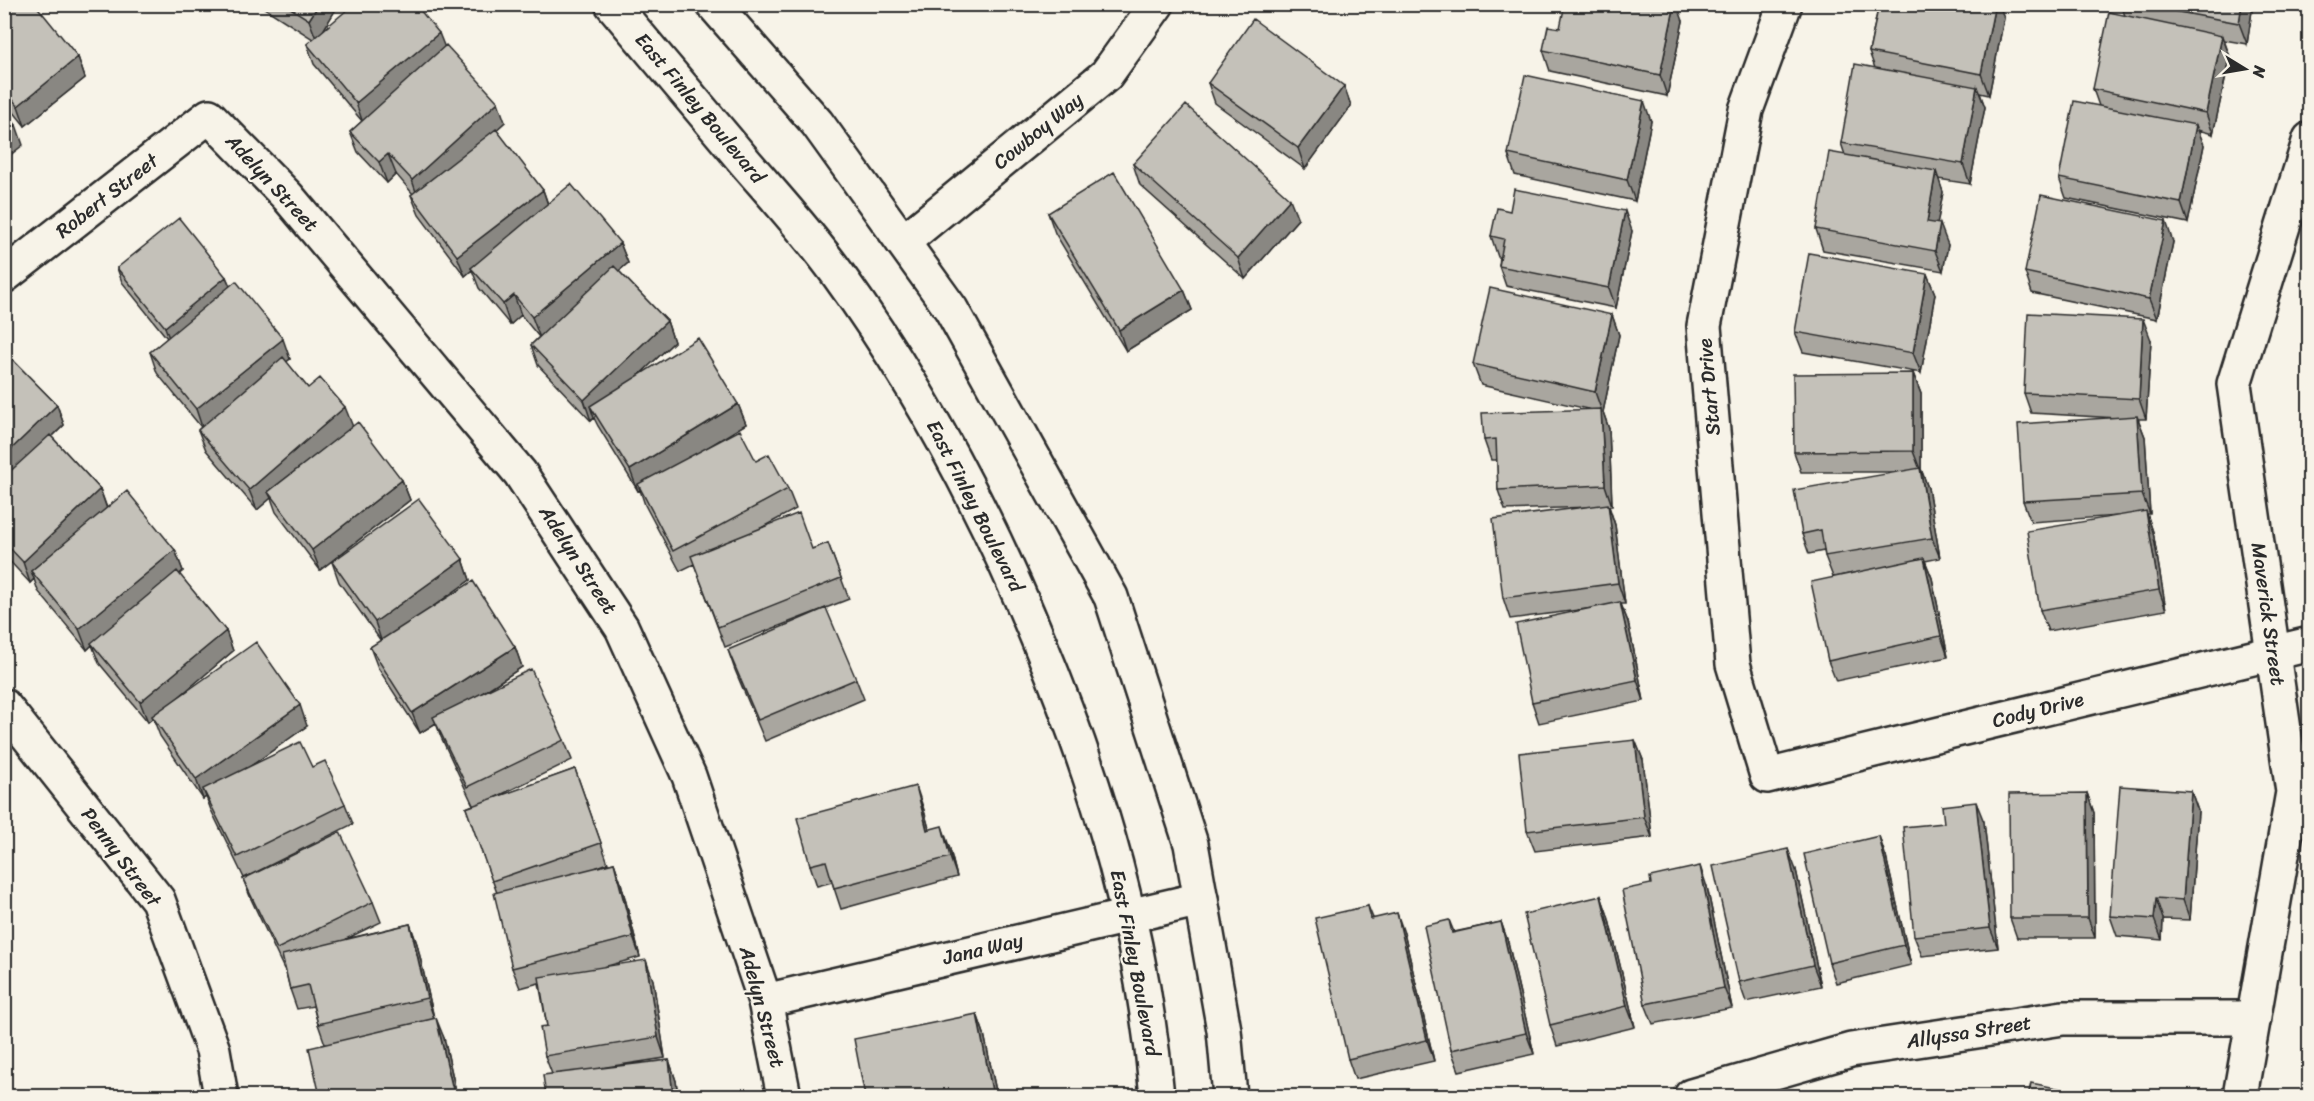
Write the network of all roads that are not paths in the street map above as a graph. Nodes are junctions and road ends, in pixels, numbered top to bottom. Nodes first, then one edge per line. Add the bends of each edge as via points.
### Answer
1 (612, 4) edge
2 (712, 4) edge
3 (1157, 4) edge
4 (1785, 4) edge
5 (209, 116) joint
6 (2310, 139) edge
7 (903, 242) junction
8 (4, 276) edge
9 (2310, 644) edge
10 (2274, 653) junction
11 (4, 706) edge
12 (1767, 776) joint
13 (1201, 899) junction
14 (1129, 915) junction
15 (765, 1000) junction
16 (2254, 1018) junction
17 (221, 1096) edge
18 (784, 1096) edge
19 (1157, 1096) edge
20 (1230, 1096) edge
21 (1691, 1096) edge
22 (2240, 1096) edge

1 - 14 street, East Finley Boulevard via 837,273 924,406 1010,571 1057,683 1090,772
2 - 7 street via 817,123
3 - 7 street, Cowboy Way via 1106,75
4 - 12 street, Start Drive via 1746,110 1704,326 1733,664
5 - 8 street, Robert Street
5 - 15 street, Adelyn Street via 288,197 520,473 622,628 689,776
6 - 10 street, Maverick Street via 2234,384
7 - 13 street via 951,309 1111,597 1191,844
9 - 10 street, Cody Drive
10 - 12 street, Cody Drive
10 - 16 street, Maverick Street via 2293,792
11 - 17 street, Penny Street via 158,900 213,1050
13 - 14 street, Jana Way
13 - 20 street via 1224,1030
14 - 15 street, Jana Way
14 - 19 street, East Finley Boulevard via 1146,1002
15 - 18 street, Adelyn Street
16 - 21 street, Allyssa Street via 2063,1018 1851,1050
16 - 22 street, Maverick Street

